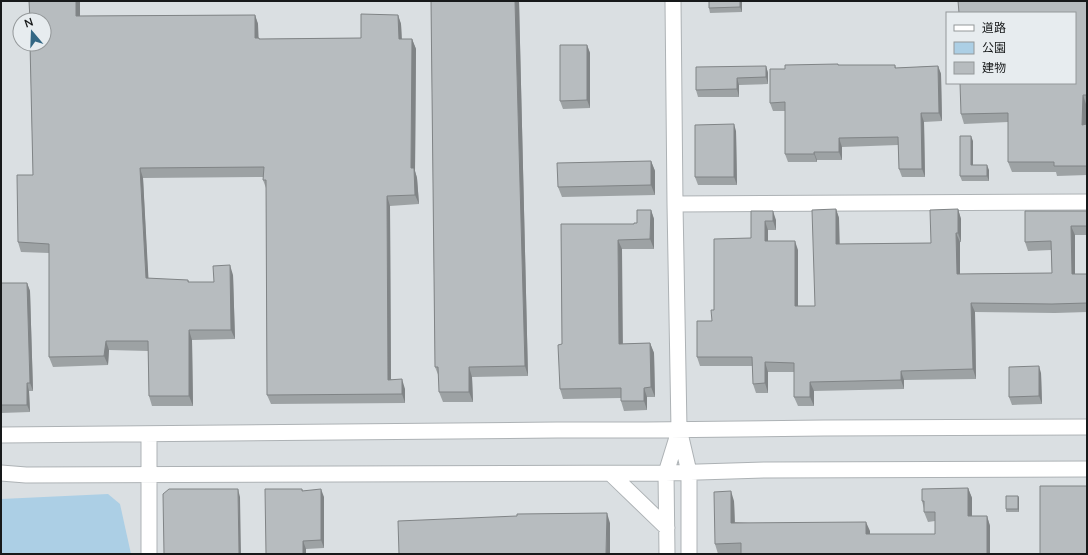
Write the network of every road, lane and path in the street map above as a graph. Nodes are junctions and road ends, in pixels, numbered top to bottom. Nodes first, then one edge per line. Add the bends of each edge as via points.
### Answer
1 (673, 1) edge
2 (1087, 202) edge
3 (675, 204) junction
4 (1087, 427) edge
5 (679, 429) junction
6 (148, 434) junction
7 (1, 435) edge
8 (1087, 469) edge
9 (689, 472) junction
10 (1, 473) edge
11 (666, 473) junction
12 (611, 474) junction
13 (149, 475) junction
14 (667, 528) junction
15 (149, 554) edge
16 (667, 554) edge
17 (689, 554) edge

1 - 3 street
2 - 3 street
3 - 5 street
4 - 5 street
5 - 6 street
5 - 9 street
5 - 11 street
6 - 7 street
6 - 13 street
8 - 9 street
9 - 11 street
9 - 17 street
10 - 13 street
11 - 12 street
11 - 14 street
12 - 13 street
12 - 14 street
13 - 15 street
14 - 16 street

